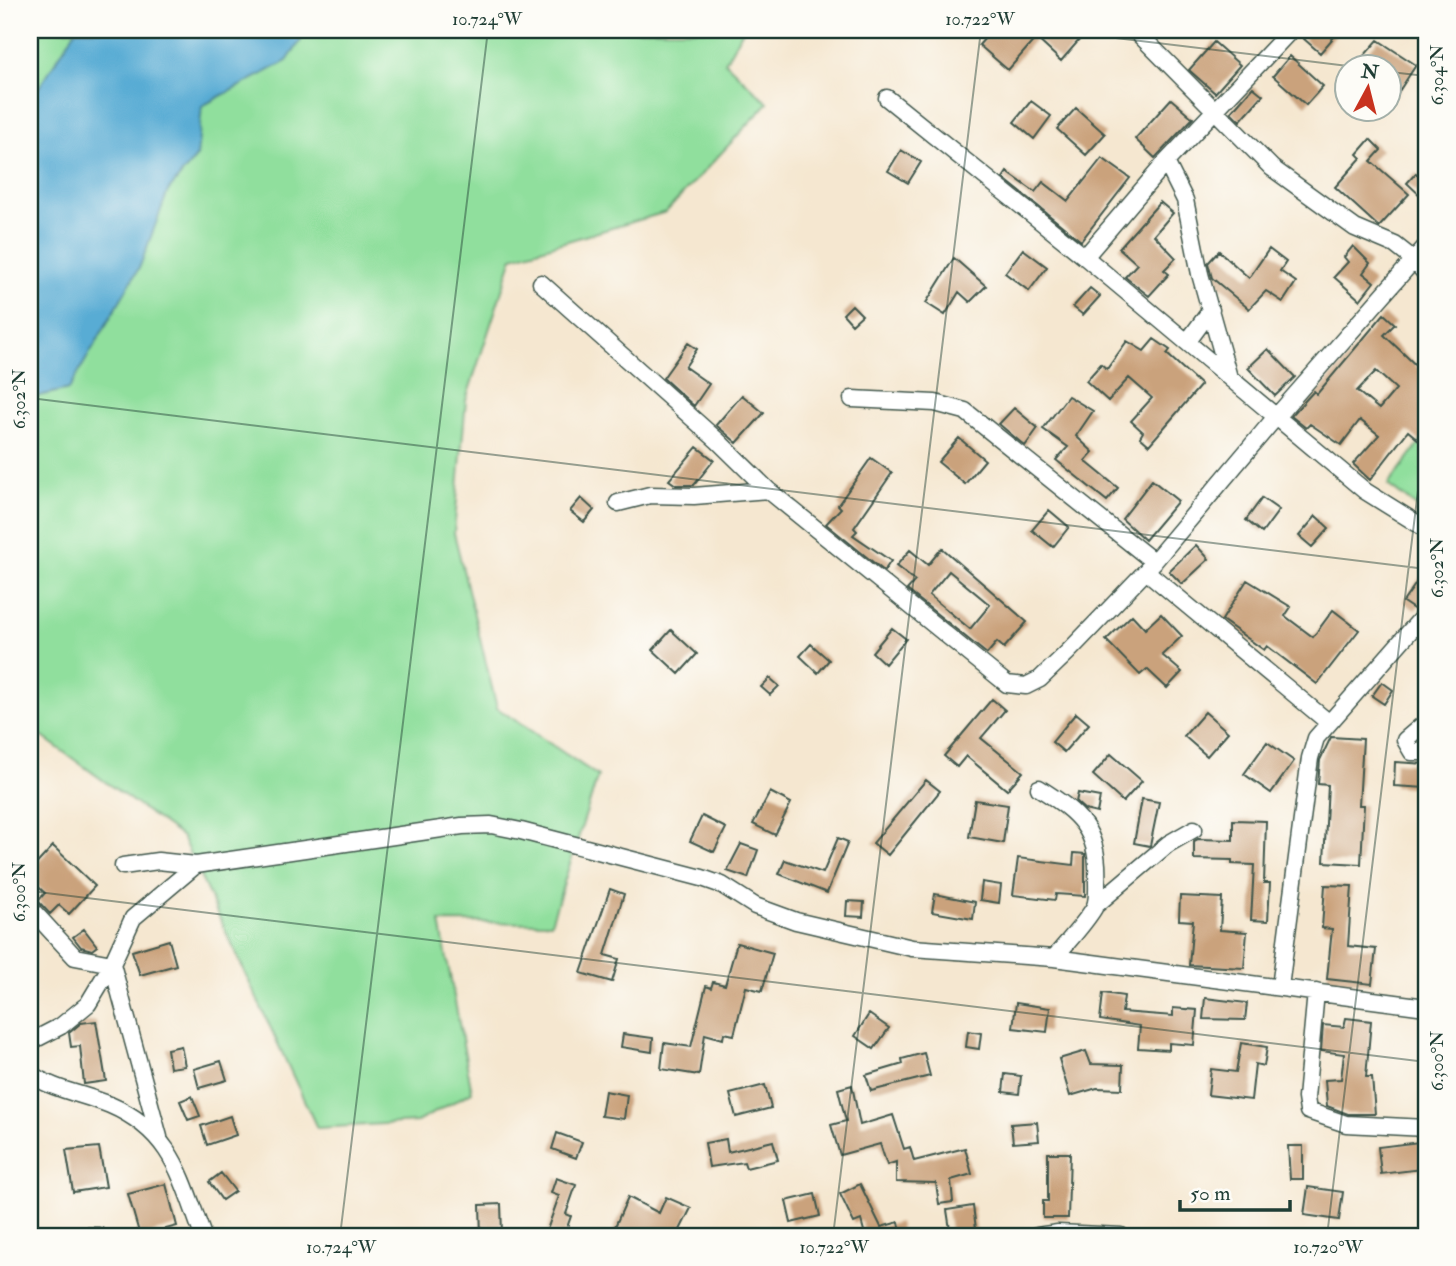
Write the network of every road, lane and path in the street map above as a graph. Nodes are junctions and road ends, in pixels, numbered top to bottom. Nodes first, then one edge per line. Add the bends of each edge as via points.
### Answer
1 (1135, 30) edge
2 (1291, 30) edge
3 (887, 98) dead end
4 (1214, 113) junction
5 (1166, 162) junction
6 (1426, 246) edge
7 (1085, 257) junction
8 (1414, 260) junction
9 (1426, 274) edge
10 (541, 283) dead end
11 (1211, 310) junction
12 (1188, 341) junction
13 (1228, 374) junction
14 (852, 399) dead end
15 (1275, 418) junction
16 (768, 490) junction
17 (618, 503) dead end
18 (1426, 529) edge
19 (1150, 567) junction
20 (1426, 613) edge
21 (1328, 722) junction
22 (1426, 722) edge
23 (1426, 752) edge
24 (1039, 788) dead end
25 (1194, 828) dead end
26 (196, 865) junction
27 (123, 866) dead end
28 (1096, 905) junction
29 (30, 908) edge
30 (1054, 958) junction
31 (112, 964) junction
32 (1280, 987) junction
33 (1316, 992) junction
34 (1426, 1007) edge
35 (30, 1042) edge
36 (30, 1074) edge
37 (1426, 1128) edge
38 (159, 1137) junction
39 (30, 1235) edge
40 (98, 1236) edge
41 (203, 1236) edge
42 (1037, 1236) edge
43 (1121, 1236) edge

1 - 4 street
2 - 4 street
3 - 7 street
4 - 5 street
4 - 8 street via 1272,168 1354,228 1395,245
5 - 7 street
5 - 11 street via 1185,200
6 - 8 street
7 - 12 street
8 - 9 street
8 - 15 street
10 - 16 street
11 - 12 street
11 - 13 street
12 - 13 street
13 - 15 street
14 - 19 street via 935,403 965,411
15 - 18 street via 1365,491
15 - 19 street
16 - 17 street via 650,495
16 - 19 street via 906,605 1016,686 1040,679
19 - 21 street
20 - 21 street
21 - 32 street via 1316,738 1310,758
22 - 23 street via 1405,740 1412,752
24 - 28 street via 1067,806 1085,824 1095,844
25 - 28 street
26 - 27 street via 158,861
26 - 30 street via 491,825 702,878 755,906 845,933 912,948
26 - 31 street via 133,918
28 - 30 street
29 - 31 street via 75,957
30 - 32 street
31 - 35 street via 88,1004 61,1026
31 - 38 street
32 - 33 street
33 - 34 street
33 - 37 street via 1308,1111 1346,1124
36 - 38 street via 112,1105
38 - 41 street via 174,1160
39 - 40 street
42 - 43 street

